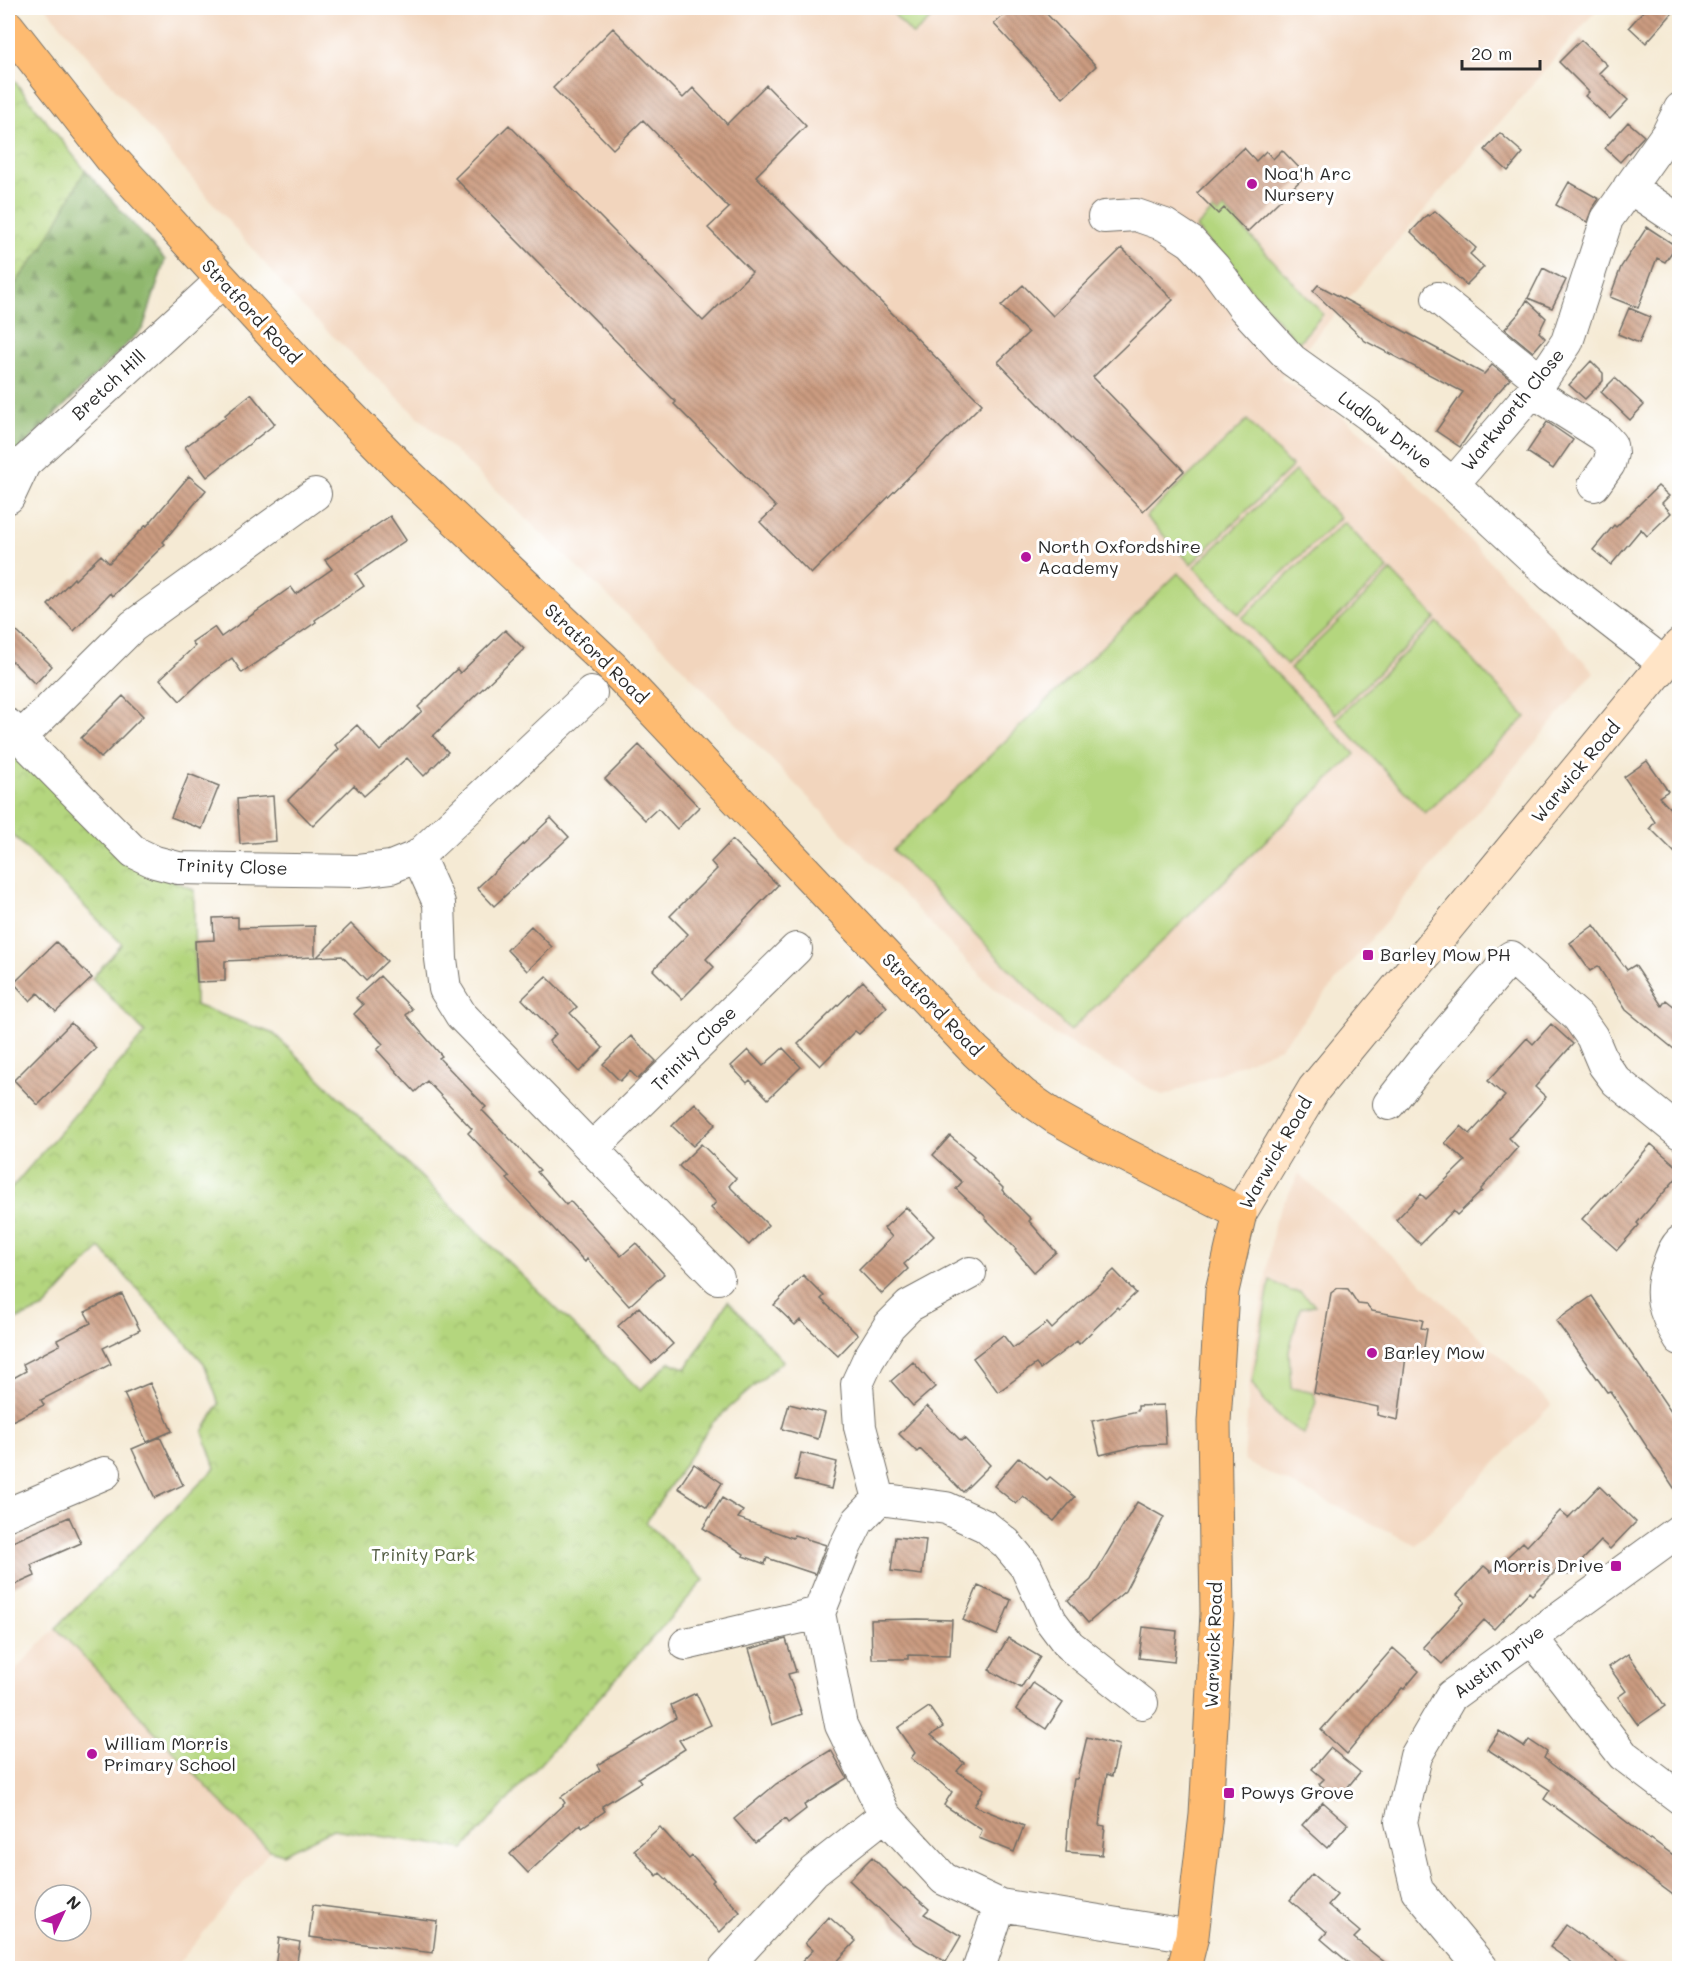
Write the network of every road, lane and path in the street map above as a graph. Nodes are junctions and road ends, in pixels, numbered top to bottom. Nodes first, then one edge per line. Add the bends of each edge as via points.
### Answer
1 (8, 27) edge
2 (1680, 109) edge
3 (1629, 187) junction
4 (1104, 217) dead end
5 (1680, 221) edge
6 (222, 282) junction
7 (1438, 298) dead end
8 (1536, 386) junction
9 (1453, 484) junction
10 (1594, 485) dead end
11 (315, 494) dead end
12 (8, 497) edge
13 (1672, 655) edge
14 (591, 693) dead end
15 (14, 732) edge
16 (418, 856) junction
17 (796, 949) dead end
18 (1389, 1104) dead end
19 (1680, 1133) edge
20 (592, 1149) junction
21 (1240, 1213) junction
22 (1680, 1242) edge
23 (970, 1273) dead end
24 (718, 1278) dead end
25 (1680, 1339) edge
26 (105, 1473) dead end
27 (879, 1499) junction
28 (8, 1514) edge
29 (1680, 1530) edge
30 (819, 1612) junction
31 (1530, 1637) junction
32 (686, 1644) dead end
33 (1142, 1703) dead end
34 (1680, 1798) edge
35 (885, 1815) junction
36 (1000, 1905) junction
37 (1192, 1936) junction
38 (725, 1968) edge
39 (979, 1968) edge
40 (1184, 1968) edge
41 (1482, 1968) edge

1 - 6 main road, Stratford Road via 111,158
2 - 3 street, Warkworth Close via 1668,134
3 - 5 street
3 - 8 street, Warkworth Close via 1607,219 1567,342
4 - 9 street, Ludlow Drive via 1136,215 1165,225 1191,242 1292,360 1369,415
6 - 12 street, Bretch Hill via 24,463
6 - 21 main road, Stratford Road via 403,470 614,668 976,1053 1055,1117
7 - 8 street
8 - 9 street, Warkworth Close
8 - 10 street via 1611,445 1609,464
9 - 13 street, Ludlow Drive via 1552,576
11 - 15 street, Trinity Close via 133,626
13 - 21 main road, Warwick Road via 1314,1089
14 - 16 street, Trinity Close
15 - 16 street, Trinity Close via 134,852 155,862 178,868 358,871 391,867
16 - 20 street via 438,903 445,989 461,1015
17 - 20 street, Trinity Close
18 - 19 street via 1518,947 1578,1017 1616,1081
20 - 24 street
21 - 37 main road, Warwick Road via 1222,1291 1214,1422 1217,1614 1206,1815
22 - 25 street via 1661,1291 1669,1322
23 - 27 street via 909,1306 889,1326 857,1384 860,1426
26 - 28 street
27 - 30 street via 858,1521
27 - 33 street via 946,1508 986,1526 1026,1567 1051,1621 1069,1645
29 - 31 street, Austin Drive
30 - 32 street
30 - 35 street via 840,1725
31 - 34 street via 1623,1755
31 - 41 street, Austin Drive via 1452,1696 1416,1756 1401,1822 1417,1890
35 - 36 street via 944,1880
35 - 38 street via 814,1870
36 - 37 street
36 - 39 street
37 - 40 main road, Warwick Road

